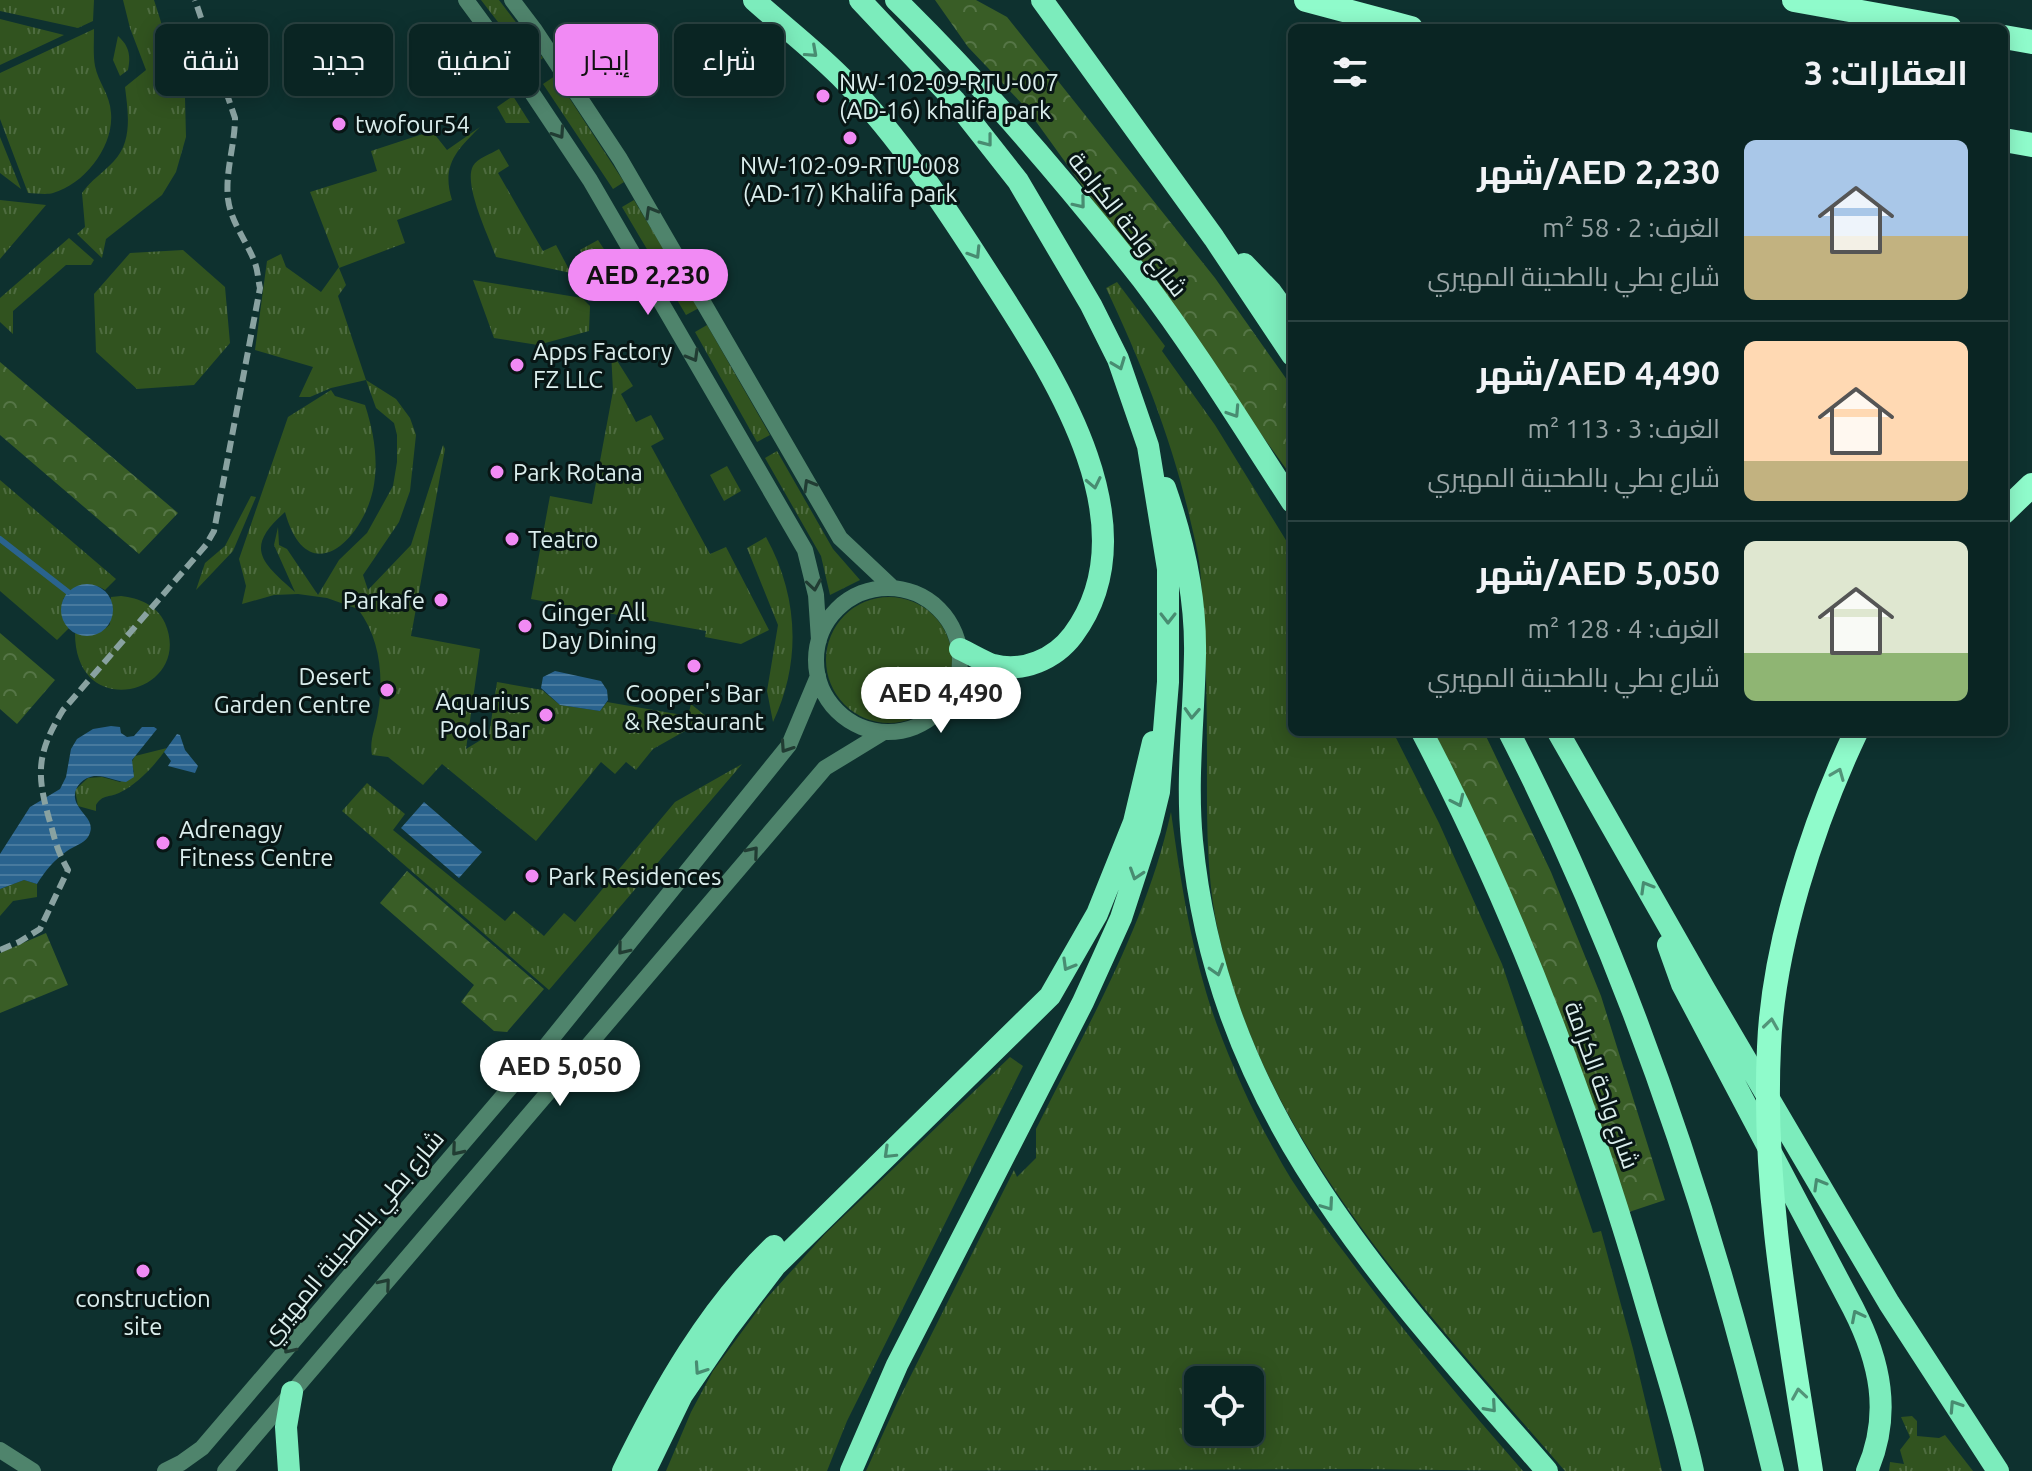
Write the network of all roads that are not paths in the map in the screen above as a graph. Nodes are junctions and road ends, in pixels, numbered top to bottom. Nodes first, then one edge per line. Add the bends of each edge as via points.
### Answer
1 (466, 0) edge
2 (512, 0) edge
3 (754, 0) edge
4 (860, 0) edge
5 (896, 0) edge
6 (1042, 0) edge
7 (1306, 0) edge
8 (1794, 0) edge
9 (1396, 24) edge
10 (1928, 24) edge
11 (2008, 38) edge
12 (2032, 42) edge
13 (2008, 141) edge
14 (2032, 145) edge
15 (1214, 238) junction
16 (1288, 316) edge
17 (1288, 349) edge
18 (1148, 446) junction
19 (2032, 485) edge
20 (1288, 496) edge
21 (2008, 508) edge
22 (893, 588) junction
23 (819, 640) junction
24 (960, 649) junction
25 (818, 676) junction
26 (1168, 682) junction
27 (884, 732) junction
28 (1424, 736) edge
29 (1511, 736) edge
30 (1560, 736) edge
31 (1854, 736) edge
32 (1662, 915) junction
33 (852, 1189) junction
34 (292, 1392) junction
35 (0, 1450) edge
36 (33, 1471) edge
37 (165, 1471) edge
38 (225, 1471) edge
39 (289, 1471) edge
40 (623, 1471) edge
41 (645, 1471) edge
42 (851, 1471) edge
43 (1547, 1471) edge
44 (1693, 1471) edge
45 (1773, 1471) edge
46 (1811, 1471) edge
47 (1867, 1471) edge
48 (1998, 1471) edge

1 -> 23 street via 590,180 805,550
22 -> 2 street via 840,538 620,159
3 -> 24 highway via 844,80 900,146 1042,357 1088,456 1102,546 1099,583 1086,616 1066,644 1024,667 994,665
4 -> 18 highway via 955,101 1018,181 1105,332
5 -> 20 highway, شارع واحة الكرامة via 1031,143 1143,281
6 - 15 highway
7 - 9 highway
8 - 10 highway
11 - 12 highway
13 - 14 highway
15 - 16 highway via 1253,272
15 - 17 highway
18 -> 26 highway via 1168,569
18 -> 43 highway via 1175,516 1192,600 1190,794 1196,875 1214,959 1246,1053 1300,1162 1349,1235 1417,1323
19 - 21 highway
22 - 23 street via 869,591 847,602 829,619
22 - 24 street via 917,594 937,607 952,626
23 - 25 street
24 - 27 street via 954,691 942,708 926,722
25 - 27 street via 842,715
25 -> 37 street, شارع بطي بالطحينة المهيري via 789,745 545,1047 202,1448
26 -> 33 highway via 1134,822 1097,914 1050,996
26 -> 42 highway via 1159,792 1121,918 897,1365
34 -> 27 street via 825,768
28 -> 44 highway, شارع واحة الكرامة via 1514,922 1569,1066 1622,1219
29 - 45 highway via 1587,894 1692,1176
32 -> 30 highway
46 -> 31 highway, bridge via 1779,1259 1768,1146 1769,1045 1781,955 1801,880
47 -> 32 highway via 1878,1441 1882,1403 1871,1347 1682,984
48 -> 32 highway via 1889,1303
33 - 40 highway via 788,1234 743,1281 657,1402
33 -> 41 highway via 775,1266 727,1329 682,1395
34 - 38 street
34 - 39 highway via 286,1427
35 - 36 street

